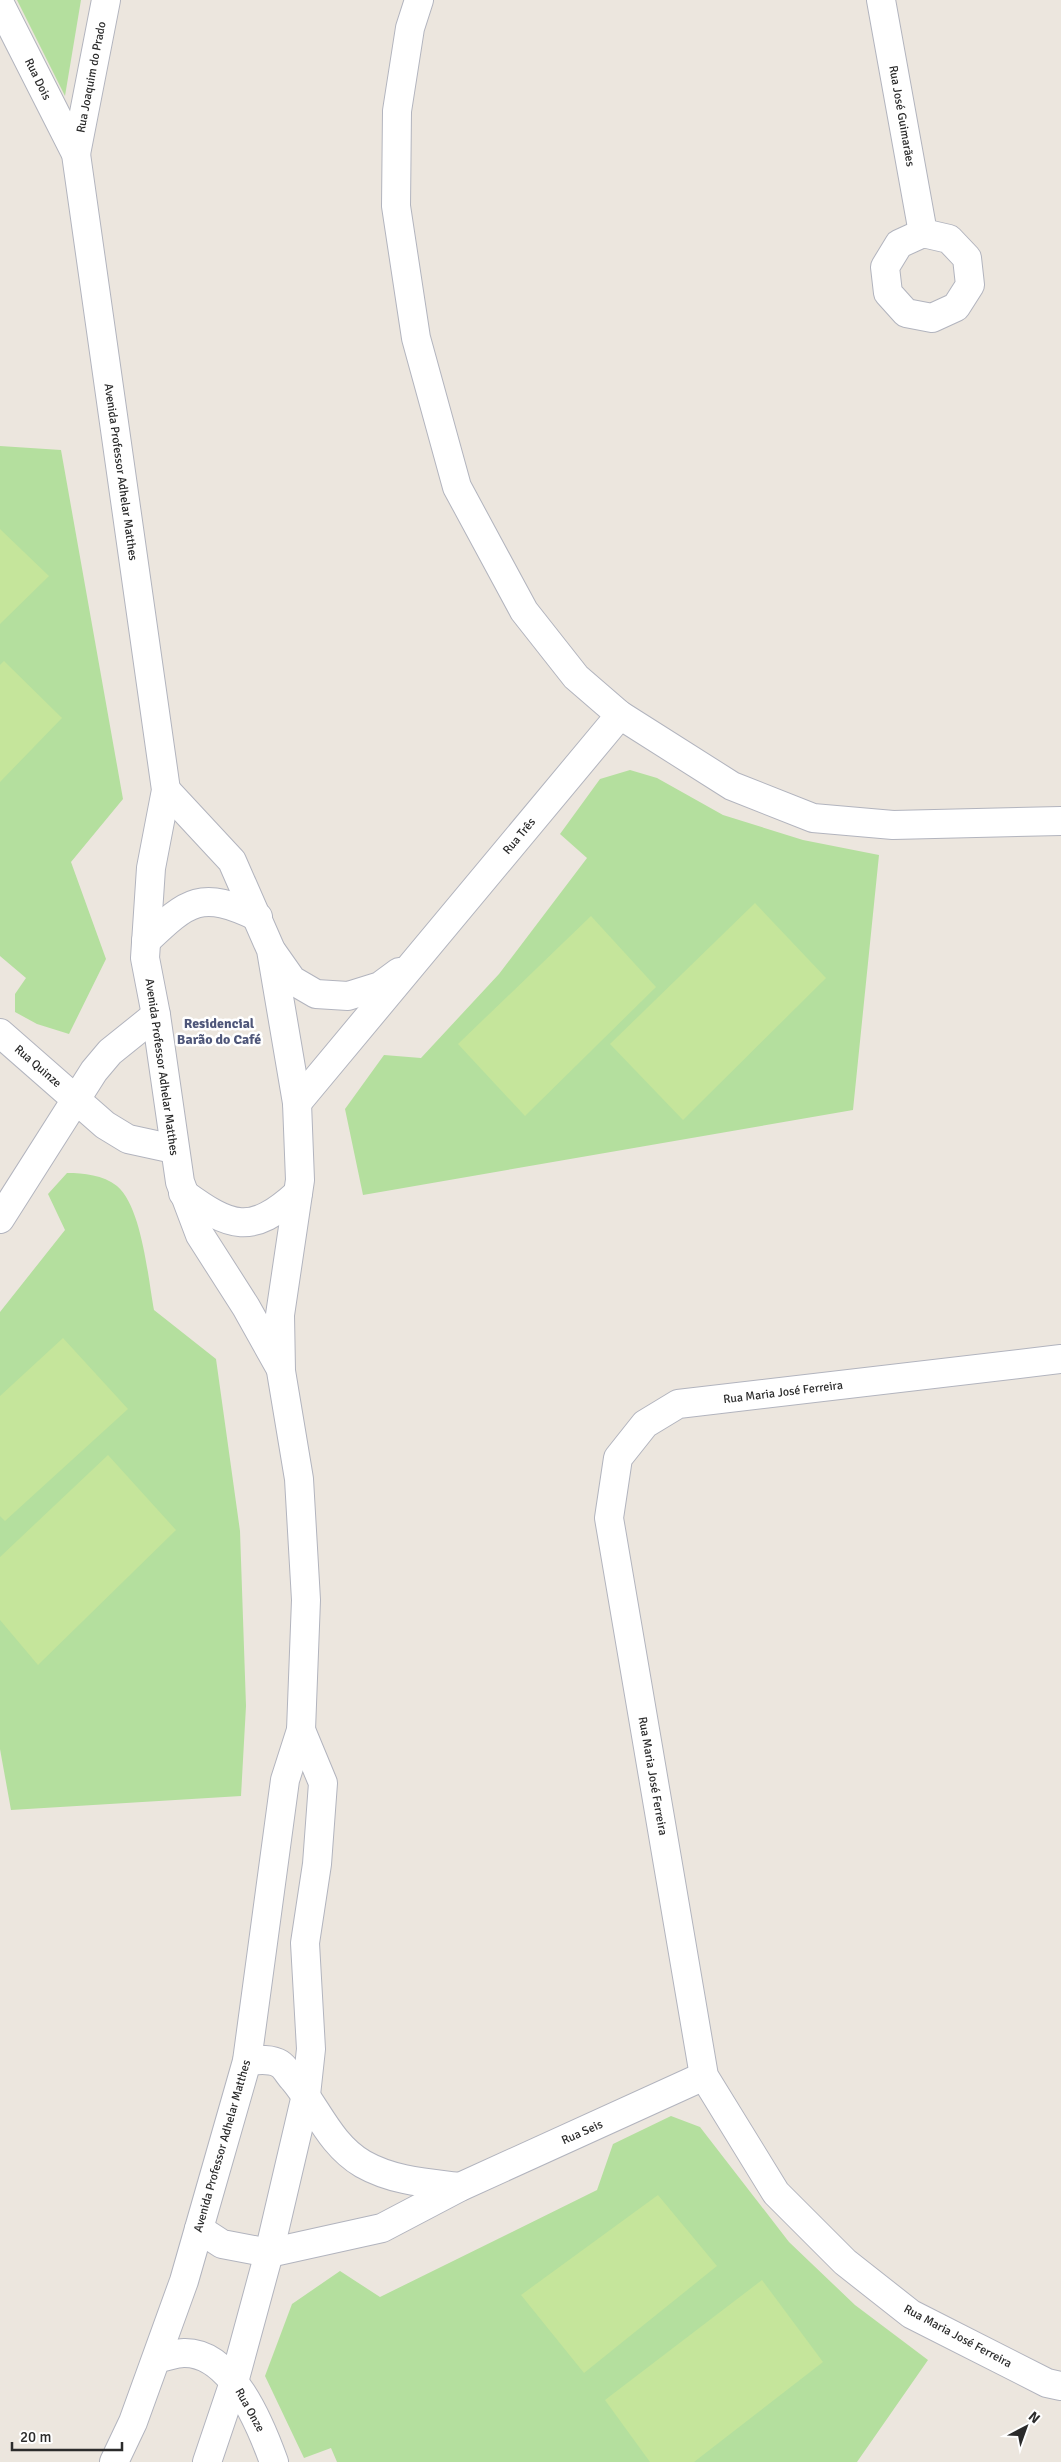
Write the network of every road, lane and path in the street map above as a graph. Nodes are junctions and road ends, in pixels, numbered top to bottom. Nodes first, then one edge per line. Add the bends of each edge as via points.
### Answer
1 (106, 0) edge
2 (419, 0) edge
3 (880, 0) edge
4 (0, 4) edge
5 (76, 154) junction
6 (923, 233) dead end
7 (620, 715) junction
8 (166, 790) junction
9 (1061, 821) edge
10 (258, 917) junction
11 (146, 941) junction
12 (271, 950) junction
13 (418, 957) junction
14 (156, 1014) junction
15 (0, 1033) edge
16 (76, 1100) junction
17 (297, 1103) junction
18 (174, 1149) junction
19 (183, 1193) junction
20 (298, 1193) junction
21 (0, 1219) edge
22 (1061, 1359) edge
23 (281, 1371) junction
24 (301, 1730) junction
25 (247, 2061) junction
26 (704, 2076) junction
27 (306, 2095) junction
28 (460, 2187) junction
29 (199, 2229) junction
30 (269, 2253) junction
31 (158, 2358) junction
32 (234, 2382) junction
33 (1061, 2386) edge
34 (114, 2462) edge
35 (207, 2462) edge
36 (274, 2462) edge

1 - 5 street, Rua Joaquim do Prado
2 - 7 street via 410,28 397,111 396,206 416,338 457,487 524,611 576,677
3 - 6 street, Rua José Guimarães
4 - 5 street, Rua Dois
5 - 8 street, Avenida Professor Adhelar Matthes
7 - 9 street via 732,786 813,818 893,825
7 - 13 street, Rua Três
8 - 10 street, Avenida Professor Adhelar Matthes via 232,861
8 - 11 street, Avenida Professor Adhelar Matthes via 151,868
10 - 11 street via 222,902 202,902 182,908
10 - 12 street, Avenida Professor Adhelar Matthes
11 - 14 street, Avenida Professor Adhelar Matthes via 145,958
12 - 13 street, Rua Três via 292,980 316,994 348,996 380,986
12 - 17 street, Avenida Professor Adhelar Matthes
13 - 17 street, Rua Três
14 - 16 street via 110,1052
14 - 18 street, Avenida Professor Adhelar Matthes
15 - 16 street, Rua Quinze
16 - 18 street, Rua Quinze via 104,1124 128,1138
16 - 21 street
17 - 20 street, Avenida Professor Adhelar Matthes
18 - 19 street, Avenida Professor Adhelar Matthes
19 - 20 street via 212,1214 238,1223 260,1220 279,1210
19 - 23 street, Avenida Professor Adhelar Matthes via 200,1235 246,1307
20 - 23 street, Avenida Professor Adhelar Matthes via 280,1315
22 - 26 street, Rua Maria José Ferreira via 678,1404 645,1424 618,1458 609,1518
23 - 24 street, Avenida Professor Adhelar Matthes via 299,1479 306,1600
24 - 25 street, Avenida Professor Adhelar Matthes via 285,1780
24 - 27 street, Avenida Professor Adhelar Matthes via 324,1783 317,1864 305,1943 311,2048
25 - 27 street via 263,2059 280,2064
25 - 29 street, Avenida Professor Adhelar Matthes
26 - 28 street, Rua Seis
26 - 33 street, Rua Maria José Ferreira via 776,2193 845,2262 911,2314 1048,2383
27 - 28 street via 334,2140 362,2164 397,2178
27 - 30 street, Avenida Professor Adhelar Matthes
28 - 30 street, Rua Seis via 382,2228
29 - 30 street via 222,2244
29 - 31 street, Avenida Professor Adhelar Matthes
30 - 32 street, Avenida Professor Adhelar Matthes
31 - 32 street, Rua Onze via 185,2353 210,2360
31 - 34 street, Avenida Professor Adhelar Matthes
32 - 35 street, Avenida Professor Adhelar Matthes
32 - 36 street, Rua Onze via 260,2425

